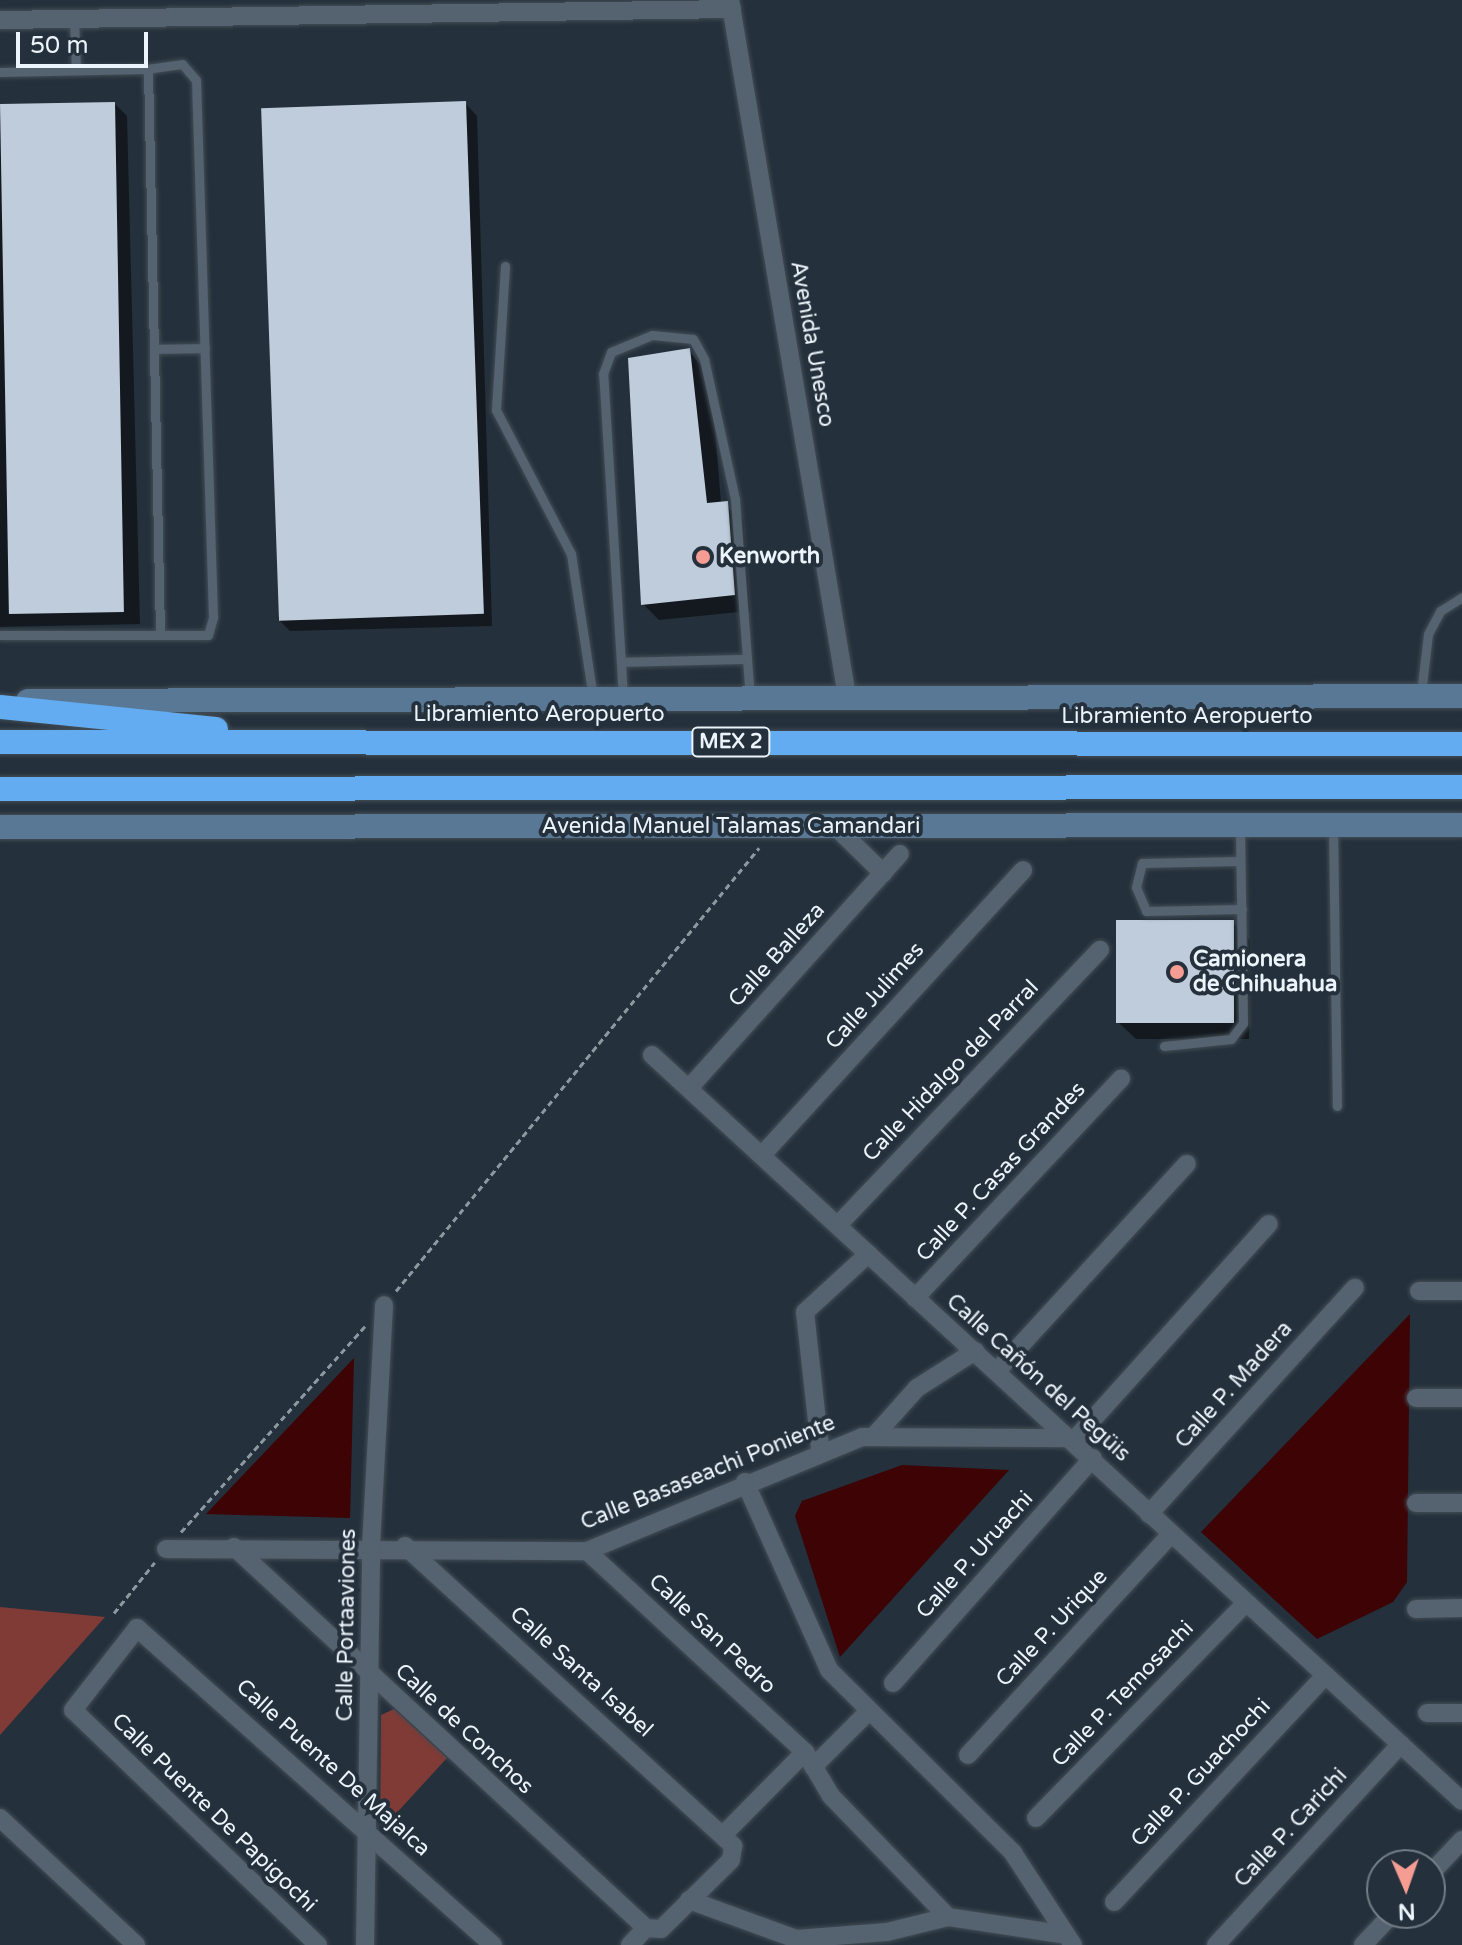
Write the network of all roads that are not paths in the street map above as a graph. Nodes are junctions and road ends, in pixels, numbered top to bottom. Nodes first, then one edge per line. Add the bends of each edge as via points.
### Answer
1 (552, 5) edge
2 (640, 5) edge
3 (731, 5) edge
4 (415, 8) edge
5 (74, 19) junction
6 (0, 20) edge
7 (148, 69) junction
8 (76, 70) junction
9 (0, 72) edge
10 (505, 266) dead end
11 (205, 348) junction
12 (154, 349) junction
13 (1462, 597) edge
14 (160, 632) junction
15 (0, 635) edge
16 (747, 659) junction
17 (621, 662) junction
18 (847, 696) junction
19 (1421, 696) junction
20 (1462, 696) edge
21 (623, 697) junction
22 (750, 697) junction
23 (593, 698) junction
24 (0, 704) edge
25 (274, 740) junction
26 (0, 742) edge
27 (1462, 744) edge
28 (1462, 787) edge
29 (128, 788) junction
30 (1349, 788) junction
31 (0, 789) edge
32 (1462, 801) edge
33 (0, 804) edge
34 (1462, 825) edge
35 (1333, 826) junction
36 (0, 827) edge
37 (836, 827) junction
38 (1240, 827) junction
39 (900, 854) dead end
40 (1240, 861) junction
41 (1023, 870) dead end
42 (883, 873) junction
43 (1242, 909) junction
44 (1100, 950) dead end
45 (1164, 1046) dead end
46 (652, 1055) dead end
47 (1121, 1079) dead end
48 (689, 1088) junction
49 (1337, 1106) dead end
50 (763, 1154) junction
51 (1187, 1164) dead end
52 (1269, 1224) dead end
53 (838, 1225) junction
54 (868, 1254) junction
55 (1355, 1288) dead end
56 (1419, 1291) dead end
57 (1462, 1291) edge
58 (915, 1298) junction
59 (384, 1305) road end
60 (975, 1351) junction
61 (997, 1371) junction
62 (1416, 1398) dead end
63 (1462, 1398) edge
64 (875, 1435) junction
65 (1076, 1438) junction
66 (820, 1448) junction
67 (1093, 1458) junction
68 (745, 1482) junction
69 (1416, 1503) dead end
70 (1462, 1503) edge
71 (1149, 1514) junction
72 (1171, 1534) junction
73 (371, 1546) junction
74 (405, 1546) junction
75 (234, 1547) junction
76 (166, 1549) road end
77 (587, 1551) junction
78 (1245, 1604) junction
79 (1462, 1608) edge
80 (1416, 1609) dead end
81 (139, 1628) joint
82 (372, 1676) junction
83 (1324, 1677) junction
84 (893, 1683) dead end
85 (869, 1711) junction
86 (1427, 1713) dead end
87 (1462, 1713) edge
88 (1401, 1744) junction
89 (968, 1755) dead end
90 (809, 1759) junction
91 (1462, 1801) edge
92 (0, 1818) edge
93 (1036, 1818) dead end
94 (367, 1833) junction
95 (725, 1833) junction
96 (1462, 1840) edge
97 (1446, 1857) edge
98 (689, 1900) junction
99 (1114, 1902) dead end
100 (948, 1917) junction
101 (646, 1928) junction
102 (1378, 1929) edge
103 (1066, 1939) edge
104 (136, 1945) edge
105 (318, 1945) edge
106 (365, 1945) edge
107 (493, 1945) edge
108 (630, 1945) edge
109 (1216, 1945) edge
110 (1363, 1945) edge

1 - 2 street
1 - 4 street
2 - 3 street
3 - 18 street, Avenida Unesco
4 - 5 street
5 - 6 street
5 - 8 lane
7 - 8 lane
7 - 11 lane via 182,64 196,80
7 - 12 lane
8 - 9 lane
10 - 23 lane via 496,410 571,554
11 - 12 lane
11 - 14 lane via 213,617 208,635 190,639
12 - 14 lane
13 - 19 lane via 1440,611 1428,634
14 - 15 lane
16 - 17 lane
16 - 17 lane via 735,499 704,359 693,339 652,335 611,352 603,374
16 - 22 lane
17 - 21 lane
18 - 19 main road
18 - 22 main road
19 - 20 main road
21 - 22 main road
21 - 23 main road
23 - 24 main road
24 - 25 highway via 165,721
25 - 26 highway, Libramiento Aeropuerto / MEX 2
25 - 27 highway, Libramiento Aeropuerto / MEX 2
28 - 30 highway, MEX 2
29 - 30 highway, MEX 2
29 - 31 highway, MEX 2
29 - 33 highway
30 - 32 highway
34 - 35 main road, Avenida Manuel Talamas Camandari
35 - 38 main road, Avenida Manuel Talamas Camandari
35 - 49 lane
36 - 37 main road, Avenida Manuel Talamas Camandari
37 - 38 main road, Avenida Manuel Talamas Camandari
37 - 42 street
38 - 40 lane
39 - 42 street, Calle Balleza
40 - 43 lane
40 - 43 lane via 1142,863 1136,887 1146,911
41 - 50 street, Calle Julimes
42 - 48 street, Calle Balleza
43 - 45 lane via 1239,1033 1217,1043
44 - 53 street, Calle Hidalgo del Parral
46 - 48 street, Calle Cañón del Pegüis
47 - 58 street, Calle P. Casas Grandes
48 - 50 street, Calle Cañón del Pegüis
50 - 53 street, Calle Cañón del Pegüis
51 - 61 street
52 - 65 street
53 - 54 street, Calle Cañón del Pegüis
54 - 58 street, Calle Cañón del Pegüis
54 - 66 street via 805,1312
55 - 71 street, Calle P. Madera
56 - 57 street
58 - 60 street, Calle Cañón del Pegüis
59 - 73 street, Calle Portaaviones
60 - 61 street, Calle Cañón del Pegüis
60 - 64 street via 917,1388
61 - 65 street, Calle Cañón del Pegüis
62 - 63 street
64 - 65 street, Calle Basaseachi Poniente
64 - 66 street, Calle Basaseachi Poniente
65 - 67 street, Calle Cañón del Pegüis
66 - 68 street, Calle Basaseachi Poniente
67 - 71 street, Calle Cañón del Pegüis
67 - 84 street, Calle P. Uruachi
68 - 77 street, Calle Basaseachi Poniente
68 - 85 street via 829,1670
69 - 70 street
71 - 72 street, Calle Cañón del Pegüis
72 - 78 street, Calle Cañón del Pegüis
72 - 89 street, Calle P. Urique
73 - 74 street, Calle Basaseachi Poniente
73 - 75 street, Calle Basaseachi Poniente
73 - 82 street, Calle Portaaviones
74 - 77 street, Calle Basaseachi Poniente
74 - 95 street, Calle Santa Isabel
75 - 76 street, Calle Basaseachi Poniente
75 - 82 street, Calle de Conchos
77 - 90 street, Calle San Pedro
78 - 83 street, Calle Cañón del Pegüis
78 - 93 street, Calle P. Temosachi
79 - 80 street
81 - 94 street, Calle Puente De Majalca
81 - 105 street, Calle Puente De Papigochi via 74,1703 76,1715
82 - 94 street, Calle Portaaviones
82 - 101 street, Calle de Conchos
83 - 88 street, Calle Cañón del Pegüis
83 - 99 street, Calle P. Guachochi
85 - 90 street
85 - 103 street via 1013,1853
86 - 87 street
88 - 91 street, Calle Cañón del Pegüis
88 - 109 street, Calle P. Carichi
90 - 95 street
90 - 100 street, Calle San Pedro via 831,1796
92 - 104 street
94 - 106 street, Calle Portaaviones
94 - 107 street, Calle Puente De Majalca
95 - 98 street via 731,1860
96 - 97 street
98 - 100 street via 796,1939 887,1932
98 - 101 street via 661,1929
100 - 103 street
101 - 108 street
102 - 110 street

